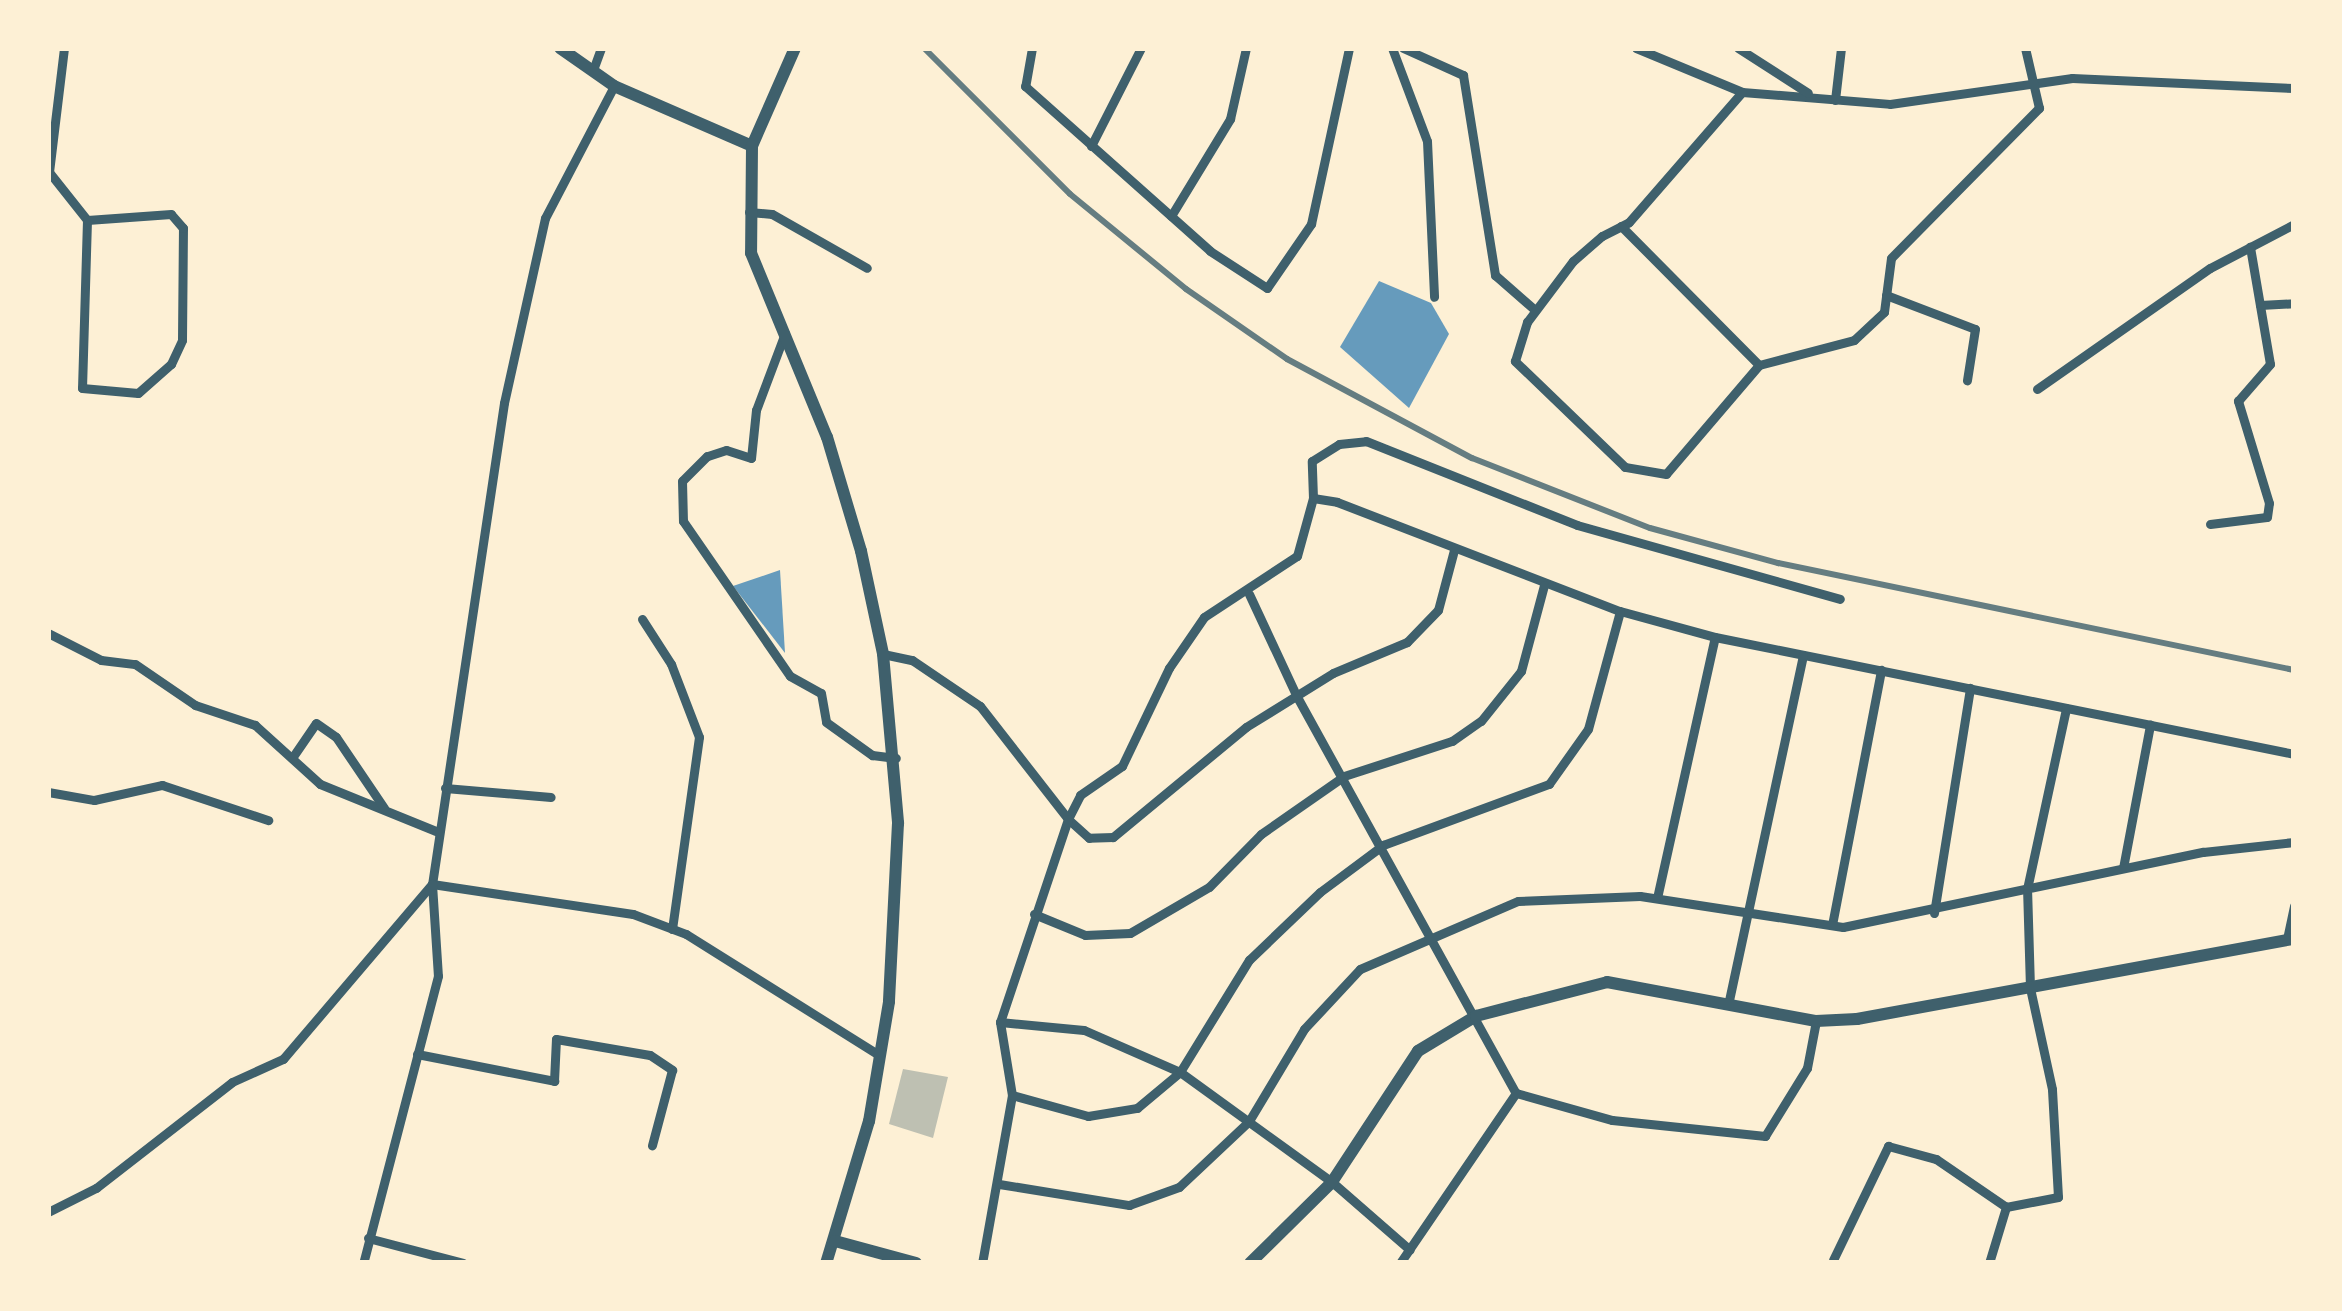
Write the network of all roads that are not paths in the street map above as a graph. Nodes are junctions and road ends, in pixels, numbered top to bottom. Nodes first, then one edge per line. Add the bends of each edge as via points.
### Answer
1 (64, 48) edge
2 (560, 48) edge
3 (601, 48) edge
4 (795, 48) edge
5 (1032, 48) edge
6 (1142, 48) edge
7 (1246, 48) edge
8 (1349, 48) edge
9 (1392, 48) edge
10 (1402, 48) edge
11 (1636, 48) edge
12 (1738, 48) edge
13 (1841, 48) edge
14 (2024, 48) edge
15 (593, 70) junction
16 (2038, 81) junction
17 (614, 86) junction
18 (2294, 88) edge
19 (1742, 92) junction
20 (1837, 101) junction
21 (50, 139) edge
22 (752, 146) junction
23 (1091, 146) junction
24 (748, 212) junction
25 (1171, 216) junction
26 (88, 220) junction
27 (2294, 224) edge
28 (1621, 226) junction
29 (2250, 247) junction
30 (867, 268) dead end
31 (1886, 295) junction
32 (1434, 297) dead end
33 (2294, 303) edge
34 (2260, 305) junction
35 (1535, 310) junction
36 (785, 333) junction
37 (1759, 365) junction
38 (1967, 380) dead end
39 (2037, 388) dead end
40 (1312, 498) junction
41 (2210, 524) dead end
42 (1454, 550) junction
43 (1544, 584) junction
44 (1249, 593) junction
45 (1840, 599) dead end
46 (1620, 611) junction
47 (642, 619) dead end
48 (48, 633) edge
49 (1715, 637) junction
50 (883, 654) junction
51 (1803, 655) junction
52 (1881, 670) junction
53 (1970, 688) junction
54 (1296, 695) junction
55 (2066, 708) junction
56 (2150, 725) junction
57 (2294, 754) edge
58 (292, 758) junction
59 (896, 758) junction
60 (1344, 776) junction
61 (445, 788) junction
62 (48, 792) edge
63 (551, 797) dead end
64 (384, 808) junction
65 (1068, 819) junction
66 (268, 820) dead end
67 (438, 832) junction
68 (2294, 842) edge
69 (1384, 845) junction
70 (2123, 868) junction
71 (432, 884) junction
72 (2027, 889) junction
73 (1657, 898) junction
74 (2294, 906) edge
75 (1751, 910) junction
76 (1934, 913) junction
77 (1034, 914) junction
78 (1832, 925) junction
79 (672, 929) junction
80 (1432, 934) junction
81 (2291, 939) edge
82 (2030, 988) junction
83 (1728, 1005) junction
84 (1476, 1016) junction
85 (1816, 1021) junction
86 (1000, 1022) junction
87 (417, 1054) junction
88 (879, 1055) junction
89 (1180, 1072) junction
90 (1516, 1093) junction
91 (1012, 1095) junction
92 (1249, 1121) junction
93 (652, 1145) dead end
94 (1332, 1182) junction
95 (999, 1184) junction
96 (2006, 1208) junction
97 (48, 1212) edge
98 (368, 1238) junction
99 (835, 1241) junction
100 (1410, 1250) junction
101 (1833, 1261) edge
102 (363, 1263) edge
103 (463, 1263) edge
104 (826, 1263) edge
105 (916, 1263) edge
106 (982, 1263) edge
107 (1250, 1263) edge
108 (1400, 1263) edge
109 (1989, 1263) edge

1 - 21 street
2 - 15 street
3 - 15 street
4 - 22 street
5 - 23 street via 1024,86
6 - 23 street
7 - 25 street via 1230,118
8 - 25 street via 1311,224 1267,288
9 - 32 street via 1427,141
10 - 35 street via 1463,75 1496,275
11 - 19 street
12 - 20 street via 1802,91
13 - 20 street
14 - 16 street
15 - 17 street
16 - 18 street via 2206,79
16 - 20 street via 1928,103
16 - 31 street via 2039,109 2028,125 1891,258
17 - 22 street
17 - 61 street via 545,218 503,404
19 - 20 street
19 - 28 street
21 - 26 street via 50,172
22 - 24 street
23 - 25 street
24 - 30 street via 772,214
24 - 36 street via 751,253
26 - 26 street via 171,214 183,228 182,340 171,364 138,393 82,388
27 - 29 street
28 - 35 street via 1573,261
28 - 37 street
29 - 34 street
29 - 39 street
31 - 37 street via 1884,312 1855,340
31 - 38 street via 1975,328
33 - 34 street
34 - 41 street via 2270,364 2238,401 2256,449 2266,517
35 - 37 street via 1515,362 1625,467 1666,474
36 - 50 street via 849,507
36 - 59 street via 756,410 751,458 726,449 707,456 682,481 683,521 790,676 821,693 826,722 872,755
40 - 42 street
40 - 44 street via 1298,556
40 - 45 street via 1312,461 1339,444 1366,441 1577,526
42 - 43 street
42 - 54 street via 1438,610 1408,642
43 - 46 street
43 - 60 street via 1521,671 1481,721 1451,740
44 - 54 street
44 - 65 street via 1204,617 1169,668 1122,766 1080,796
46 - 49 street
46 - 69 street via 1588,729 1549,784
47 - 79 street via 671,664 699,737
48 - 58 street via 101,660 135,664 195,705 255,724
49 - 51 street
49 - 73 street
50 - 59 street
50 - 65 street via 912,660 980,706
51 - 52 street
51 - 75 street
52 - 53 street
52 - 78 street
53 - 55 street
53 - 76 street
54 - 60 street
54 - 65 street via 1113,837 1089,838
55 - 56 street
55 - 72 street
56 - 57 street
56 - 70 street
58 - 64 street via 320,784
58 - 64 street via 316,723 335,737
59 - 88 street via 895,955
60 - 69 street
60 - 77 street via 1261,834 1168,918 1130,933 1085,935
61 - 63 street
61 - 67 street
62 - 66 street via 94,800 162,785
64 - 67 street
65 - 77 street
67 - 71 street
68 - 70 street
69 - 80 street
69 - 89 street via 1283,922 1249,960
70 - 72 street
71 - 79 street via 633,914
71 - 87 street via 437,976
71 - 97 street via 283,1059 232,1082 96,1188
72 - 76 street
72 - 82 street
73 - 75 street
73 - 80 street via 1534,898
74 - 81 street
75 - 78 street
75 - 83 street
76 - 78 street
77 - 86 street
79 - 88 street
80 - 84 street
80 - 92 street via 1360,969 1304,1029
81 - 82 street
82 - 85 street
82 - 96 street via 2052,1089 2058,1196
83 - 84 street via 1607,982
83 - 85 street
84 - 90 street
84 - 94 street via 1418,1051
85 - 90 street via 1807,1068 1765,1136 1612,1120
86 - 89 street via 1084,1030
86 - 91 street
87 - 93 street via 554,1082 556,1039 650,1055 672,1070
87 - 98 street
88 - 99 street
89 - 91 street via 1137,1108 1112,1117
89 - 92 street
90 - 100 street
91 - 95 street
92 - 94 street
92 - 95 street via 1179,1187 1130,1205
94 - 100 street
94 - 107 street
95 - 106 street
96 - 101 street via 1936,1159 1888,1146
96 - 109 street
98 - 102 street
98 - 103 street
99 - 104 street
99 - 105 street
100 - 108 street

